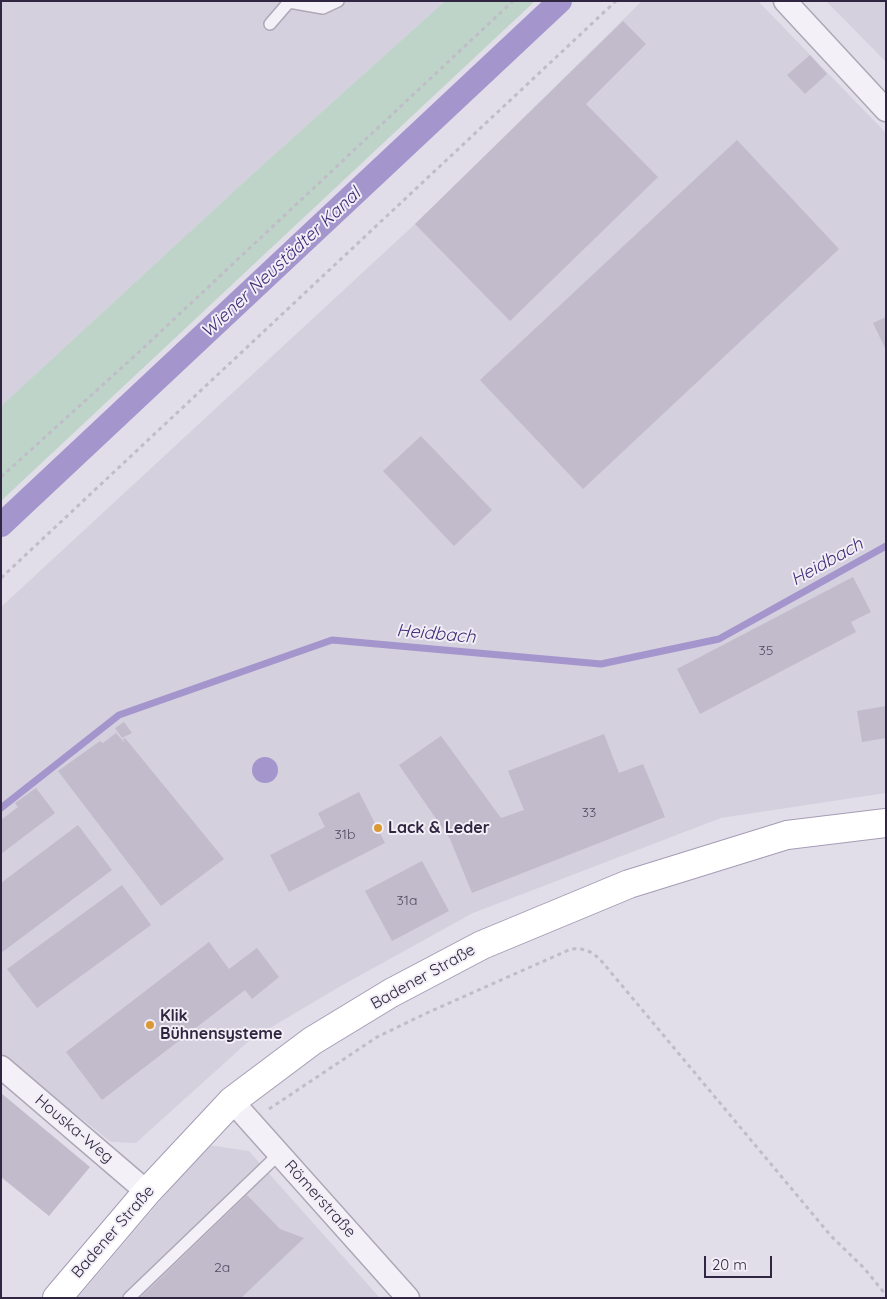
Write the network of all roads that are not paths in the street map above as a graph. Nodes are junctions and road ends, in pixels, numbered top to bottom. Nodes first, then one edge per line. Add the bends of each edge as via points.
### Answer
1 (338, 1) edge
2 (785, 1) edge
3 (270, 24) dead end
4 (886, 110) edge
5 (886, 823) edge
6 (1, 1067) edge
7 (240, 1110) junction
8 (280, 1154) junction
9 (147, 1192) junction
10 (61, 1296) edge
11 (129, 1298) edge
12 (408, 1298) edge

1 - 3 lane via 323,8 289,2
2 - 4 street
5 - 7 main road, Badener Straße via 788,835 629,884 482,945 391,993 312,1041
6 - 9 street, Houska-Weg
7 - 8 street, Römerstraße
7 - 9 main road, Badener Straße
8 - 11 lane
8 - 12 street, Römerstraße
9 - 10 main road, Badener Straße

